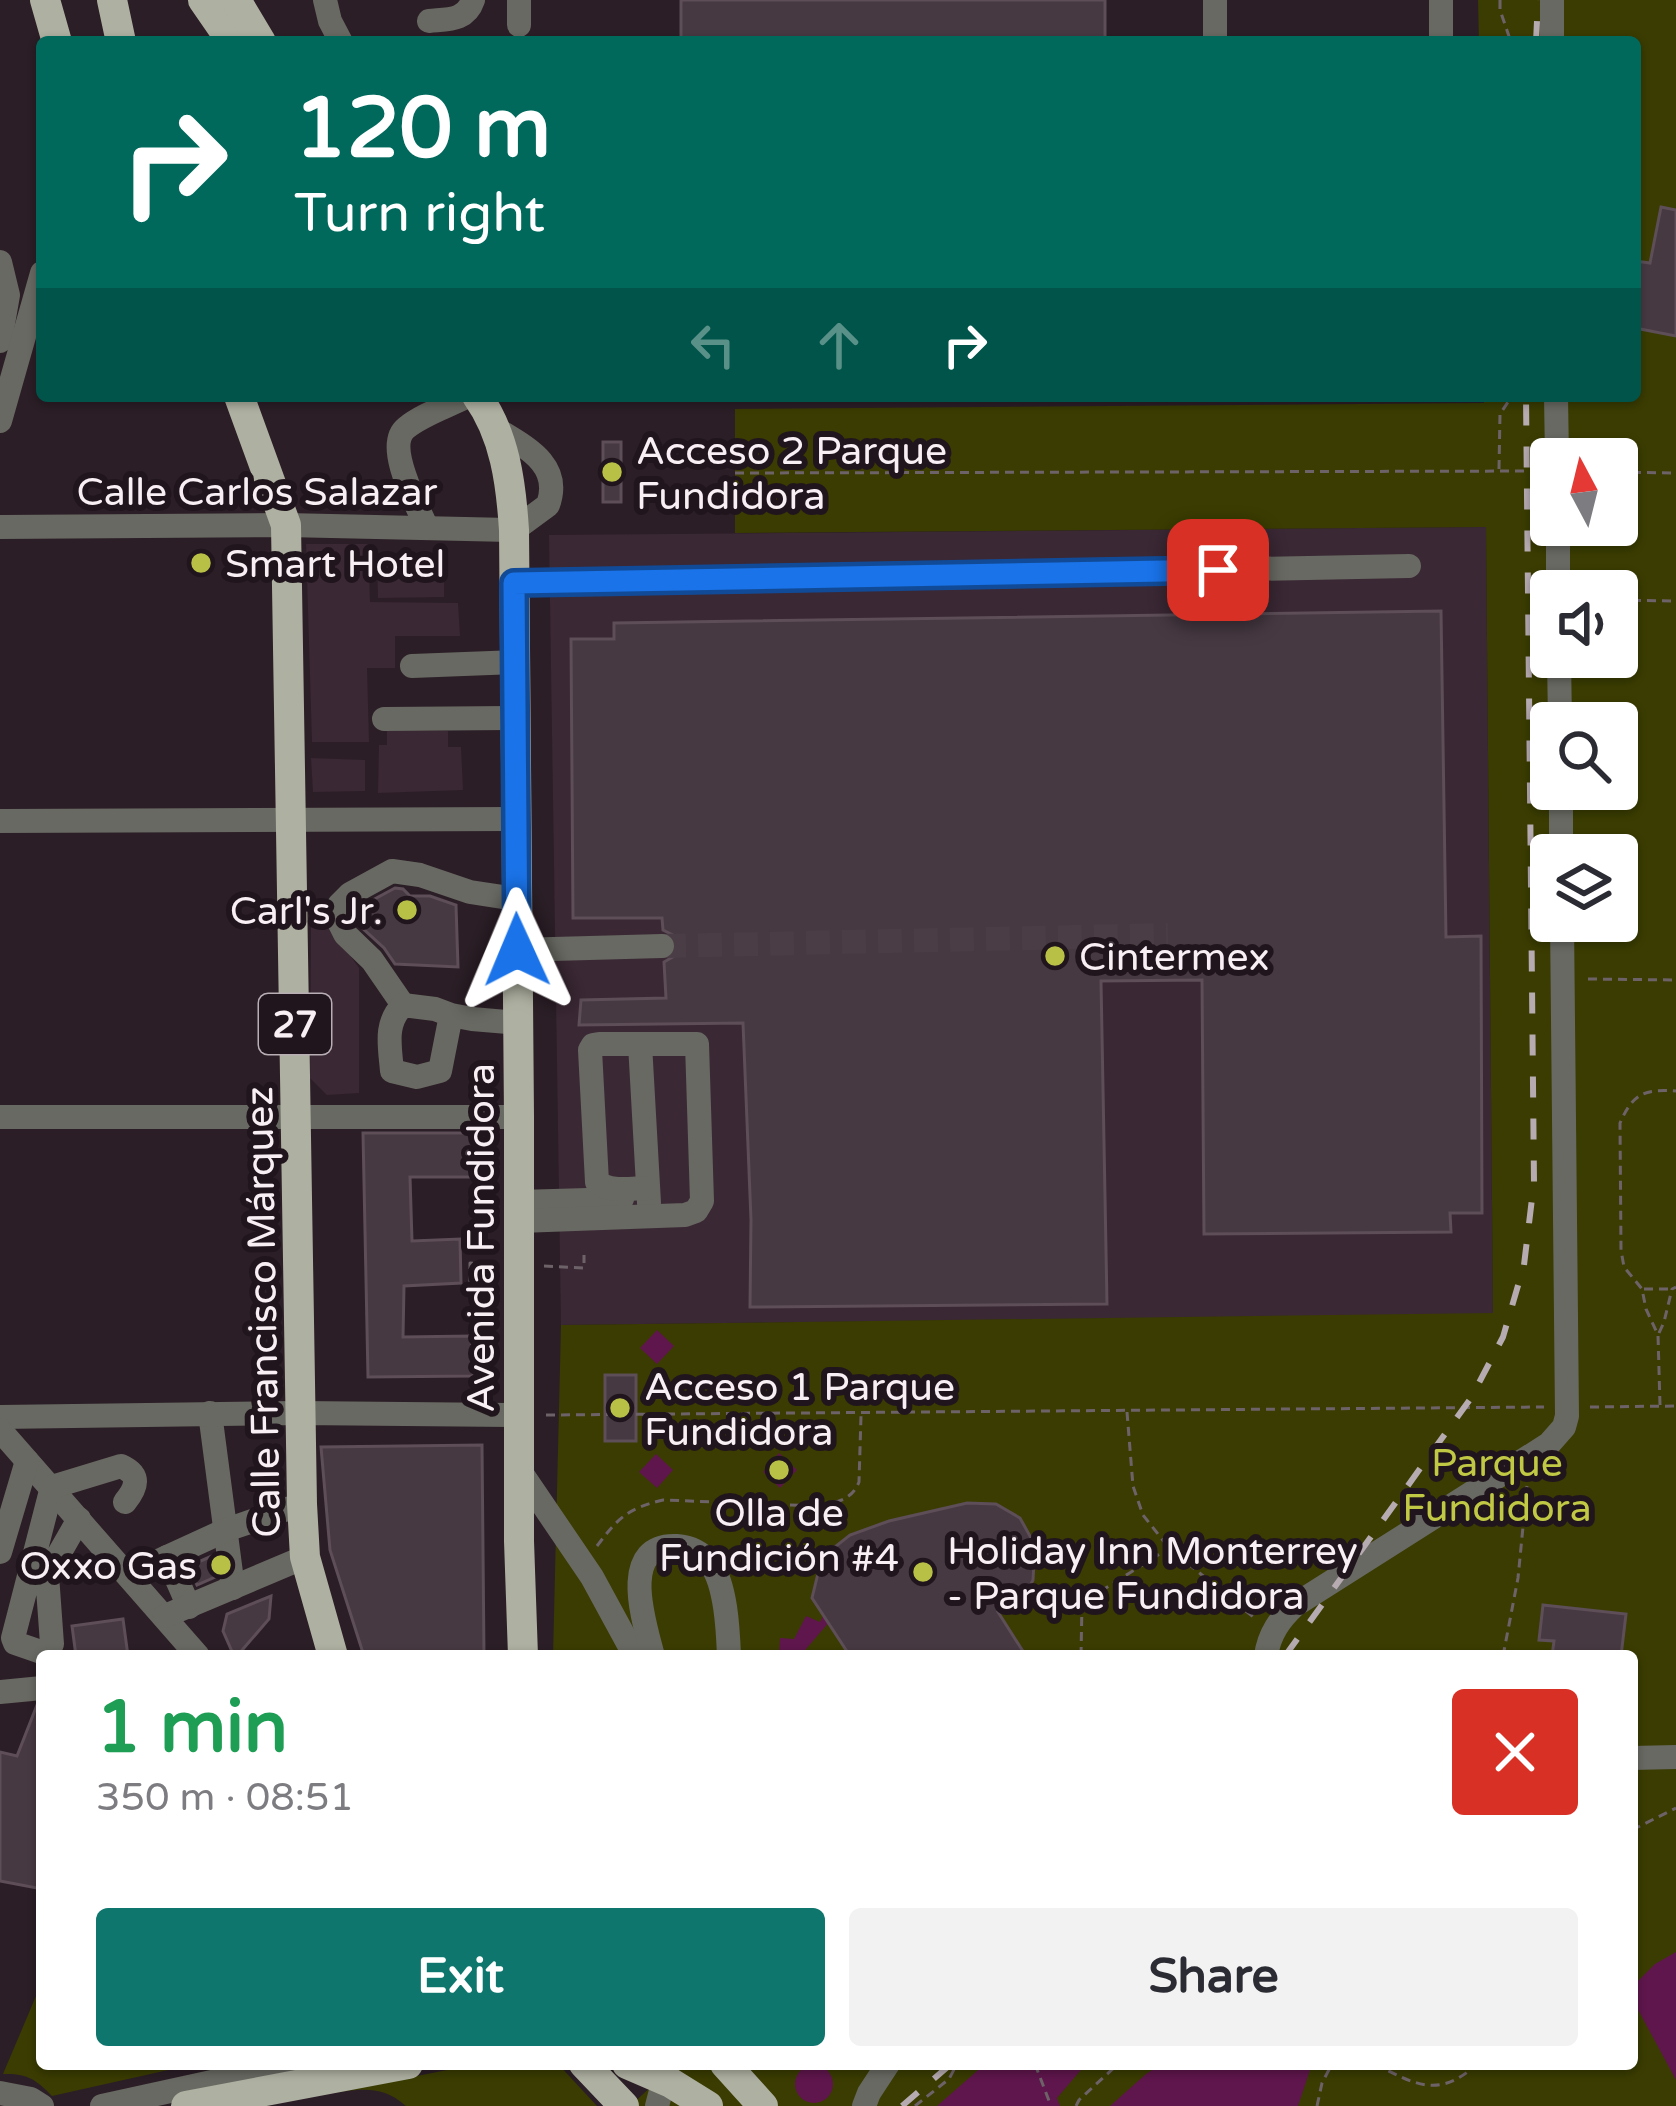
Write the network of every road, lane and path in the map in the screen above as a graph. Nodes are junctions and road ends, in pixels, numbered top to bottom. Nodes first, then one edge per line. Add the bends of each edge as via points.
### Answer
1 (45, 0) edge
2 (112, 0) edge
3 (202, 0) edge
4 (236, 0) edge
5 (325, 0) edge
6 (473, 0) edge
7 (1215, 0) edge
8 (1441, 0) edge
9 (1499, 0) edge
10 (1552, 0) edge
11 (429, 22) dead end
12 (55, 36) edge
13 (120, 36) edge
14 (228, 36) edge
15 (257, 36) edge
16 (337, 36) edge
17 (1215, 36) edge
18 (1442, 36) edge
19 (1509, 36) edge
20 (1552, 36) edge
21 (0, 262) edge
22 (36, 294) edge
23 (0, 341) edge
24 (241, 402) edge
25 (1508, 402) edge
26 (1556, 402) edge
27 (483, 405) edge
28 (0, 421) edge
29 (1557, 438) edge
30 (1498, 471) junction
31 (1530, 472) edge
32 (1638, 472) edge
33 (1676, 472) edge
34 (735, 473) dead end
35 (286, 525) junction
36 (0, 526) edge
37 (427, 528) junction
38 (514, 530) junction
39 (1409, 566) dead end
40 (514, 583) junction
41 (1638, 600) edge
42 (1676, 601) edge
43 (514, 662) junction
44 (412, 666) dead end
45 (514, 718) junction
46 (384, 719) dead end
47 (515, 819) junction
48 (0, 820) edge
49 (291, 821) junction
50 (516, 899) junction
51 (1562, 942) edge
52 (662, 946) tunnel mouth
53 (517, 950) junction
54 (1562, 979) junction
55 (1676, 980) edge
56 (403, 1006) junction
57 (451, 1015) junction
58 (518, 1022) junction
59 (640, 1044) junction
60 (392, 1070) junction
61 (1676, 1091) edge
62 (297, 1116) junction
63 (397, 1116) junction
64 (520, 1117) junction
65 (0, 1118) edge
66 (648, 1201) junction
67 (519, 1212) junction
68 (584, 1255) dead end
69 (470, 1263) dead end
70 (584, 1268) dead end
71 (1674, 1288) edge
72 (1642, 1289) junction
73 (520, 1292) junction
74 (1658, 1335) junction
75 (1660, 1406) junction
76 (1676, 1406) edge
77 (1567, 1407) junction
78 (1127, 1410) junction
79 (210, 1413) junction
80 (299, 1413) junction
81 (861, 1413) junction
82 (520, 1415) junction
83 (0, 1417) edge
84 (0, 1430) edge
85 (27, 1461) junction
86 (520, 1471) junction
87 (859, 1482) dead end
88 (1527, 1483) dead end
89 (52, 1486) junction
90 (125, 1502) dead end
91 (302, 1504) junction
92 (80, 1519) junction
93 (226, 1530) junction
94 (1169, 1548) junction
95 (0, 1552) edge
96 (167, 1557) junction
97 (305, 1557) junction
98 (128, 1575) junction
99 (233, 1588) junction
100 (177, 1612) junction
101 (1269, 1644) edge
102 (195, 1650) edge
103 (331, 1650) edge
104 (523, 1650) edge
105 (632, 1650) edge
106 (652, 1650) edge
107 (729, 1650) edge
108 (1081, 1650) edge
109 (1504, 1650) edge
110 (36, 1689) edge
111 (0, 1692) edge
112 (1676, 1757) edge
113 (1638, 1759) edge
114 (1676, 1808) edge
115 (1638, 1827) edge
116 (267, 2070) edge
117 (377, 2070) edge
118 (590, 2070) edge
119 (641, 2070) edge
120 (666, 2070) edge
121 (730, 2070) edge
122 (884, 2070) edge
123 (954, 2070) edge
124 (1037, 2070) edge
125 (1112, 2070) edge
126 (1329, 2070) edge
127 (1387, 2070) edge
128 (1470, 2070) edge
129 (0, 2093) edge
130 (1078, 2103) edge
131 (43, 2106) edge
132 (102, 2106) edge
133 (186, 2106) edge
134 (624, 2106) edge
135 (657, 2106) edge
136 (708, 2106) edge
137 (763, 2106) edge
138 (864, 2106) edge
139 (915, 2106) edge
140 (1051, 2106) edge
141 (1317, 2106) edge

1 - 12 main road
2 - 13 main road
3 - 14 main road
4 - 15 main road
5 - 16 street
6 - 11 street via 464,16
7 - 17 street
8 - 18 street
9 - 19 path
10 - 20 street
21 - 23 street via 8,295
22 - 28 street
24 - 35 main road, Calle Francisco Márquez / 27
25 - 30 path via 1500,414
26 - 29 street
27 - 37 street via 408,426 398,437
27 - 38 main road, Avenida Fundidora via 510,475
30 - 31 path
30 - 34 path
32 - 33 path
35 - 36 street, Calle Carlos Salazar
35 - 37 street, Calle Carlos Salazar
35 - 49 main road, Calle Francisco Márquez / 27
37 - 38 street, Calle Carlos Salazar
38 - 40 main road, Avenida Fundidora
39 - 40 street
40 - 43 main road, Avenida Fundidora
41 - 42 path
43 - 44 street
43 - 45 main road, Avenida Fundidora
45 - 46 street
45 - 47 main road, Avenida Fundidora
47 - 49 street
47 - 50 main road, Avenida Fundidora
48 - 49 street
49 - 62 main road, Calle Francisco Márquez / 27
50 - 53 main road, Avenida Fundidora
50 - 56 street via 392,871 350,894 337,919
51 - 54 street
52 - 53 street
53 - 58 main road, Avenida Fundidora
54 - 55 path
54 - 77 street
56 - 57 street
56 - 60 street via 388,1030
57 - 58 street
57 - 60 street via 440,1071 417,1077
58 - 64 main road, Avenida Fundidora
59 - 66 street
59 - 66 street via 590,1050 595,1174 603,1187
59 - 66 street via 698,1044 702,1201 685,1215
60 - 63 street
61 - 72 path via 1650,1091 1628,1103 1620,1123 1621,1250
62 - 63 street
62 - 65 street
62 - 80 main road, Calle Francisco Márquez / 27
63 - 64 street
64 - 67 main road, Avenida Fundidora
66 - 67 street
67 - 73 main road, Avenida Fundidora
68 - 70 path
69 - 73 path via 470,1292
71 - 72 path
71 - 74 path
72 - 74 path
73 - 82 main road, Avenida Fundidora
74 - 75 path
75 - 76 path
75 - 77 path
77 - 78 path
77 - 101 street via 1564,1427 1549,1444 1295,1605
78 - 81 path
78 - 94 path via 1133,1486
79 - 80 street
79 - 83 street
79 - 93 street
80 - 82 street
80 - 91 main road, Calle Francisco Márquez / 27
81 - 82 path
81 - 87 path
82 - 86 main road, Avenida Fundidora
84 - 85 street
85 - 89 street
85 - 95 street
86 - 104 main road, Avenida Fundidora
86 - 105 street
88 - 109 path
89 - 90 street via 121,1466 136,1482
89 - 92 street
89 - 92 street via 40,1569
91 - 93 street
91 - 97 main road, Calle Francisco Márquez / 27
92 - 98 street
93 - 96 street
93 - 99 street
94 - 101 path
94 - 108 path via 1082,1604
96 - 98 street
96 - 100 street
97 - 99 street
97 - 103 main road, Calle Francisco Márquez / 27
98 - 100 street
99 - 100 street
100 - 102 street
106 - 107 street via 639,1580 653,1553 668,1546 697,1550 709,1562
110 - 111 street
112 - 113 street
114 - 115 path
116 - 132 street
117 - 133 main road
118 - 134 main road
119 - 136 main road
120 - 135 street
121 - 137 main road
122 - 138 street
123 - 139 path
124 - 140 path
125 - 130 path
126 - 141 path
127 - 128 path via 1427,2086
129 - 131 street

